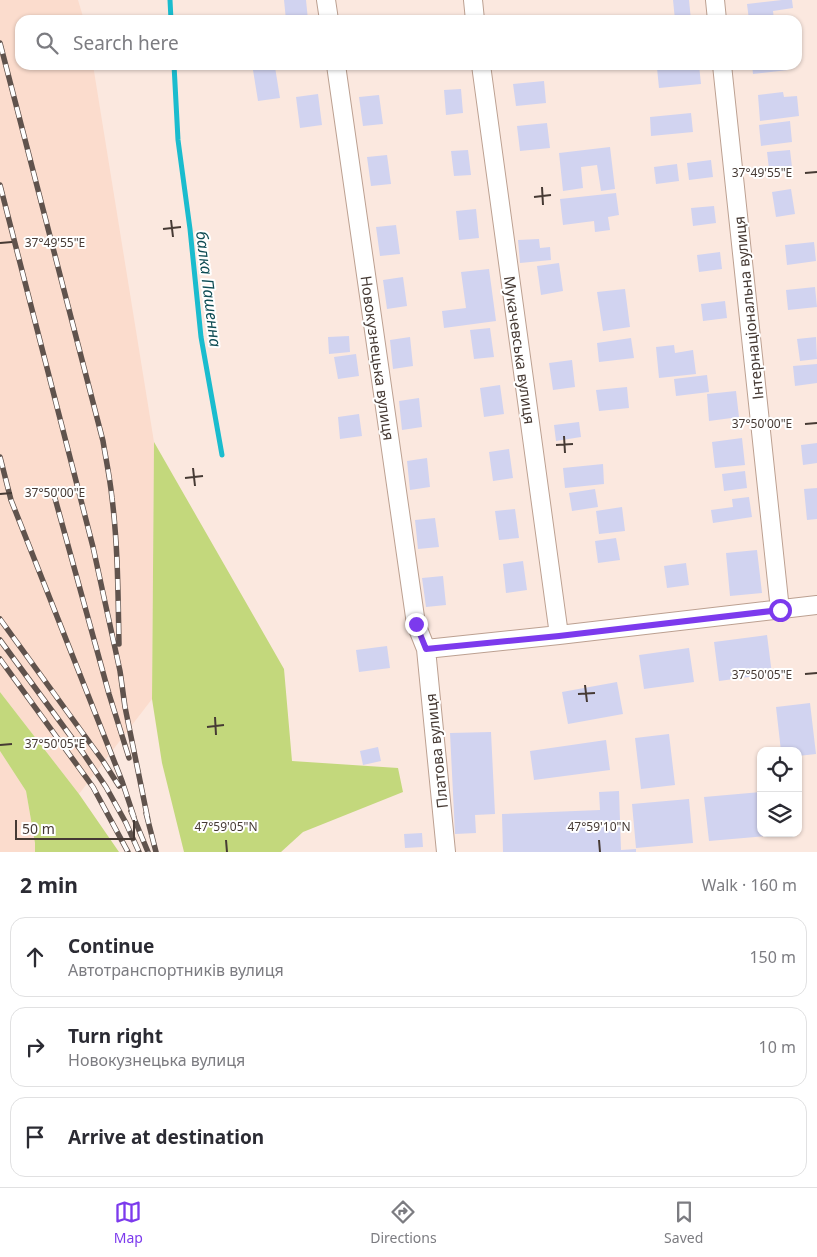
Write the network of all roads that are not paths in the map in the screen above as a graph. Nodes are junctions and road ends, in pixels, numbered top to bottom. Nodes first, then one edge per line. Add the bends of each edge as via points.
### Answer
1 (326, 0) edge
2 (473, 0) edge
3 (715, 0) edge
4 (328, 15) edge
5 (474, 15) edge
6 (716, 15) edge
7 (337, 70) edge
8 (483, 70) edge
9 (723, 70) edge
10 (817, 606) edge
11 (780, 610) junction
12 (559, 636) junction
13 (426, 649) junction
14 (446, 852) edge

1 - 4 street
2 - 5 street
3 - 6 street
7 - 13 street, Новокузнецька вулиця via 416,624
8 - 12 street, Мукачевська вулиця
9 - 11 street, Інтернаціональна вулиця
10 - 11 street
11 - 12 street
12 - 13 street
13 - 14 street, Платова вулиця

